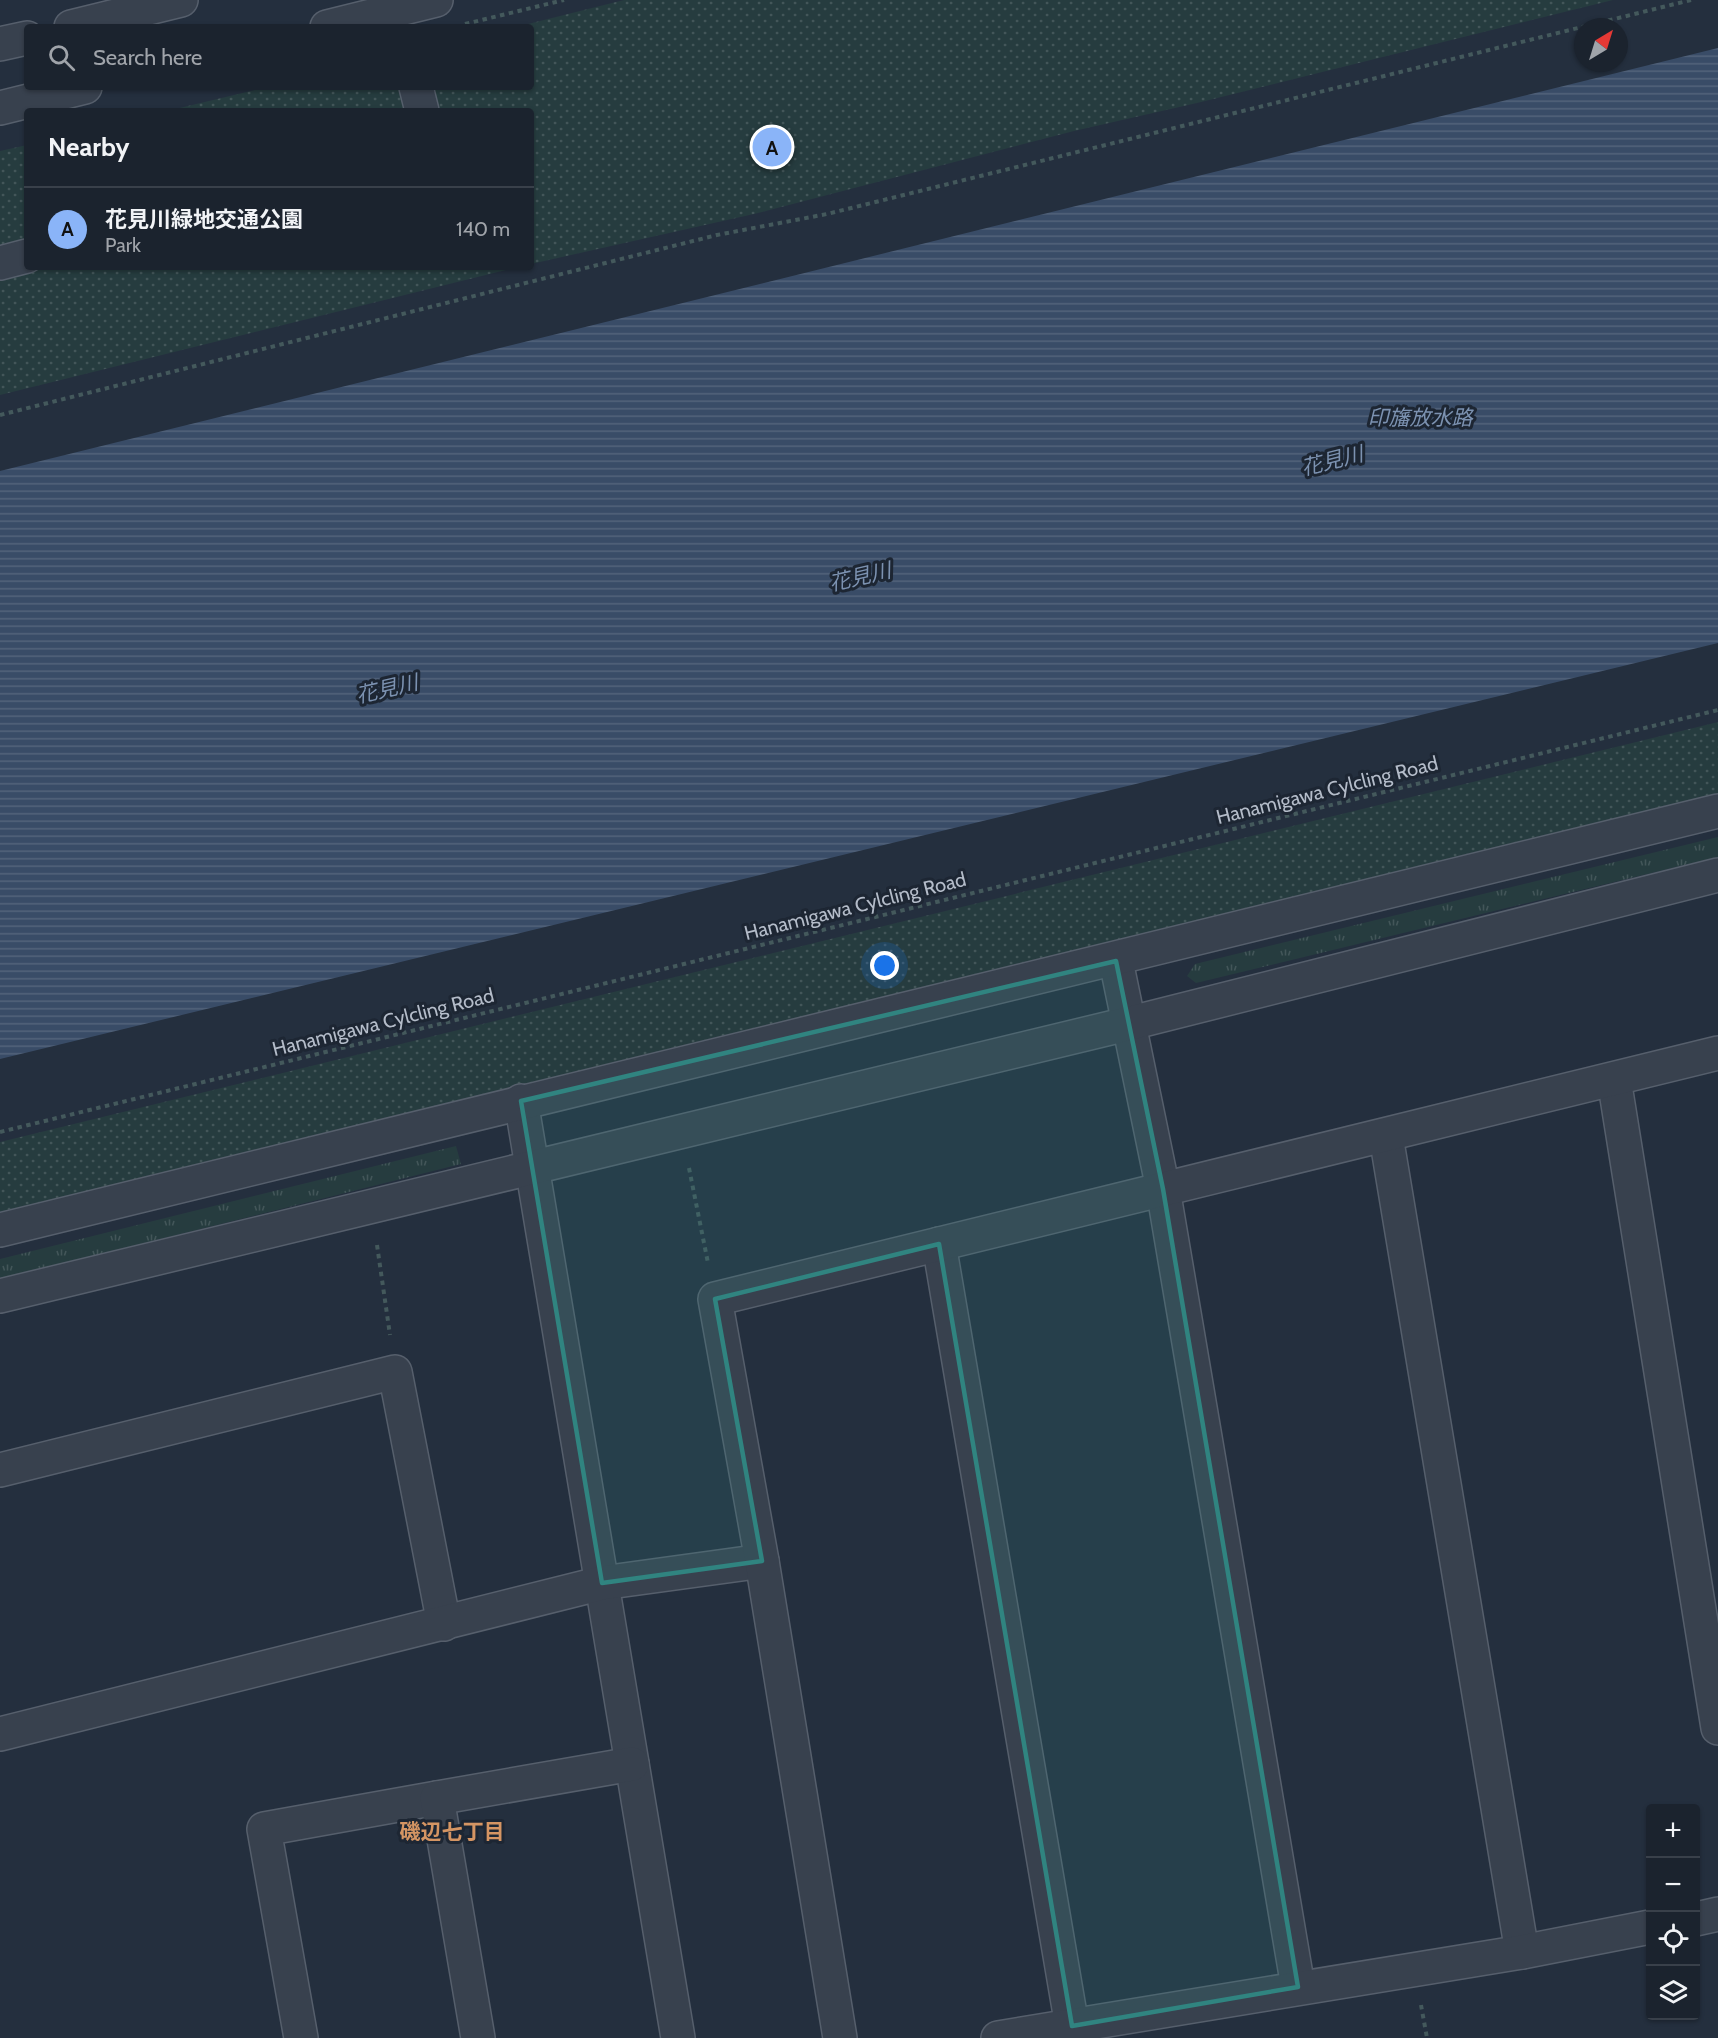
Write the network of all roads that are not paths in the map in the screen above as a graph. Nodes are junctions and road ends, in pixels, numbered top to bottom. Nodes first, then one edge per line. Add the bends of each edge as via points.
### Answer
1 (181, 0) edge
2 (435, 0) edge
3 (399, 12) edge
4 (83, 24) edge
5 (341, 24) edge
6 (24, 39) edge
7 (0, 44) edge
8 (73, 90) edge
9 (417, 90) edge
10 (0, 108) edge
11 (422, 108) edge
12 (24, 257) edge
13 (0, 263) edge
14 (1718, 811) edge
15 (1718, 875) edge
16 (1116, 961) junction
17 (1131, 1023) junction
18 (1718, 1053) edge
19 (1614, 1079) junction
20 (521, 1101) junction
21 (1386, 1136) junction
22 (532, 1167) junction
23 (1163, 1189) junction
24 (0, 1230) edge
25 (939, 1244) junction
26 (0, 1296) edge
27 (0, 1470) edge
28 (762, 1561) junction
29 (602, 1583) junction
30 (444, 1624) junction
31 (1718, 1728) edge
32 (0, 1734) edge
33 (632, 1764) junction
34 (436, 1798) junction
35 (1718, 1914) edge
36 (1700, 1918) edge
37 (1646, 1928) edge
38 (1522, 1952) junction
39 (1298, 1987) junction
40 (1072, 2026) junction
41 (301, 2038) edge
42 (478, 2038) edge
43 (678, 2038) edge
44 (840, 2038) edge
45 (998, 2038) edge

1 - 4 street
2 - 3 street
3 - 5 street
6 - 7 street
8 - 10 street
9 - 11 street
12 - 13 street
14 - 16 street
15 - 17 street
16 - 17 street
16 - 20 street
17 - 22 street
17 - 23 street
18 - 19 street
19 - 21 street
19 - 31 street
20 - 22 street
20 - 24 street
21 - 23 street
21 - 38 street
22 - 26 street
22 - 29 street
23 - 25 street
23 - 39 street
25 - 28 street via 715,1299
25 - 40 street
27 - 30 street via 395,1372
28 - 29 street
28 - 44 street
29 - 30 street
29 - 33 street
30 - 32 street
33 - 34 street
33 - 43 street
34 - 41 street via 264,1829
34 - 42 street
35 - 36 street
37 - 38 street
38 - 39 street
39 - 40 street
40 - 45 street

